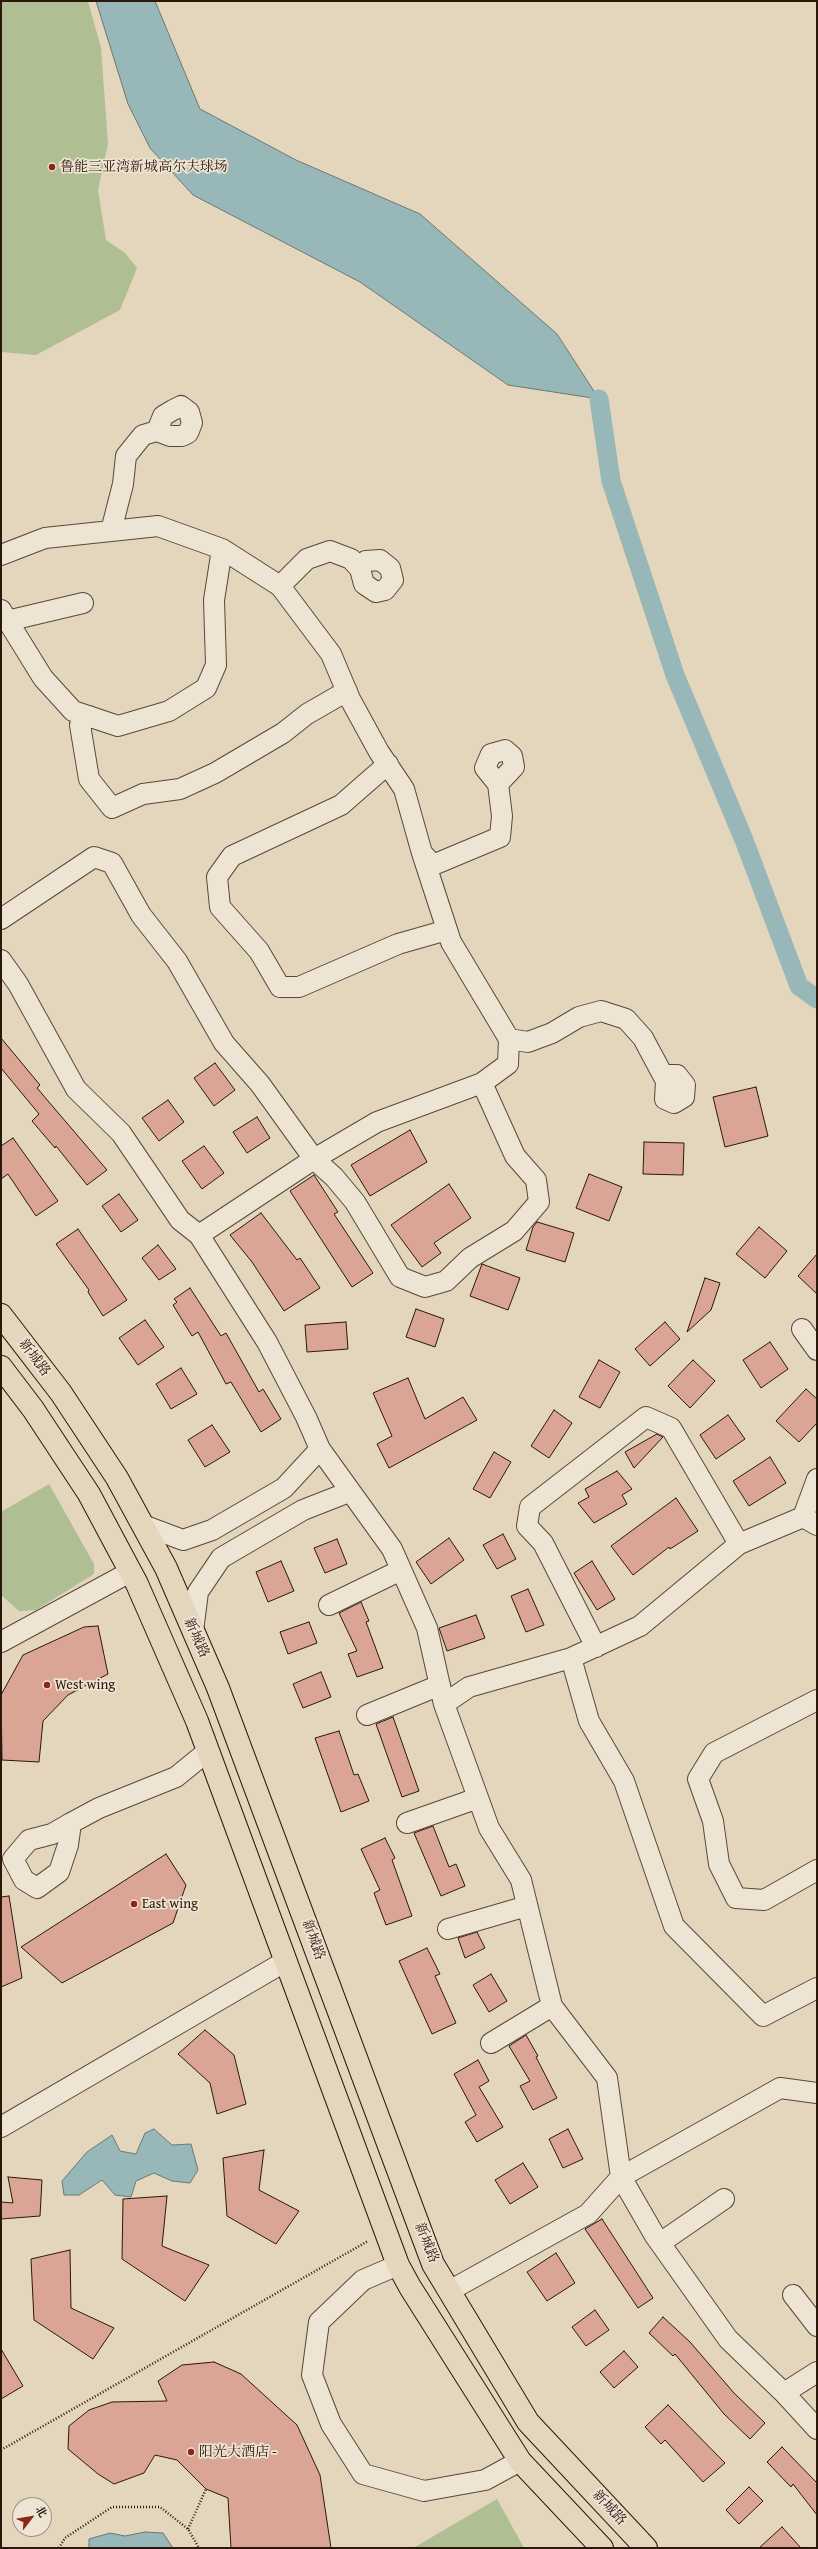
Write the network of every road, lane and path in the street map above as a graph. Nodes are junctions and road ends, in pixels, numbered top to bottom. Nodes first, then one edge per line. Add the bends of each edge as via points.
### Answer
1 (157, 430) dead end
2 (111, 531) junction
3 (222, 549) junction
4 (1, 555) edge
5 (360, 569) dead end
6 (280, 586) junction
7 (83, 602) dead end
8 (4, 615) edge
9 (347, 691) junction
10 (89, 716) junction
11 (388, 764) junction
12 (498, 784) dead end
13 (422, 853) junction
14 (1, 919) edge
15 (447, 930) junction
16 (1, 960) edge
17 (509, 1040) junction
18 (664, 1075) dead end
19 (482, 1084) junction
20 (314, 1159) junction
21 (199, 1235) junction
22 (1, 1315) edge
23 (802, 1329) dead end
24 (817, 1350) edge
25 (1, 1367) edge
26 (320, 1449) junction
27 (817, 1478) edge
28 (349, 1492) junction
29 (810, 1521) edge
30 (143, 1525) junction
31 (739, 1544) junction
32 (401, 1570) junction
33 (130, 1572) junction
34 (329, 1605) dead end
35 (194, 1631) junction
36 (3, 1636) edge
37 (596, 1647) junction
38 (571, 1658) junction
39 (442, 1695) junction
40 (817, 1700) edge
41 (367, 1715) dead end
42 (208, 1751) junction
43 (478, 1798) junction
44 (71, 1823) dead end
45 (407, 1823) dead end
46 (817, 1870) edge
47 (527, 1906) junction
48 (448, 1929) dead end
49 (286, 1961) junction
50 (817, 1988) edge
51 (552, 2006) junction
52 (491, 2043) dead end
53 (817, 2093) edge
54 (1, 2127) edge
55 (621, 2176) junction
56 (724, 2199) dead end
57 (386, 2231) junction
58 (660, 2243) junction
59 (398, 2265) junction
60 (449, 2291) junction
61 (793, 2295) dead end
62 (817, 2326) edge
63 (817, 2372) edge
64 (784, 2393) junction
65 (817, 2429) edge
66 (1, 2450) edge
67 (520, 2461) junction
68 (206, 2489) dead end
69 (188, 2529) junction
70 (59, 2548) edge
71 (199, 2548) edge
72 (602, 2548) edge
73 (646, 2548) edge

1 - 2 street via 143,434 126,456 123,484
2 - 3 street via 158,526
2 - 4 street via 45,538
3 - 6 street
3 - 10 street via 214,600 216,665 206,688 169,711 118,726
5 - 6 street via 351,559 330,551 307,558
6 - 9 street via 331,654
7 - 8 street
8 - 10 street via 42,678 73,711
9 - 10 street via 215,773 180,789 143,794 112,808 89,779 80,725
9 - 11 street
11 - 13 street via 404,789
11 - 15 street via 341,805 232,856 217,877 220,907 259,951 280,987 299,987 398,944
12 - 13 street via 502,816 500,837 433,865
13 - 15 street
14 - 20 street via 94,857 112,863 141,915 177,961 224,1043 260,1084
15 - 17 street via 451,942
16 - 21 street via 18,984 76,1089 121,1133 180,1220
17 - 18 street via 528,1042 552,1033 578,1017 601,1010 626,1018 643,1038
17 - 19 street via 508,1064
19 - 20 street via 377,1122
19 - 20 street via 515,1156 536,1180 539,1202 514,1231 470,1258 446,1281 426,1287 400,1277 355,1202 334,1177
20 - 21 street
21 - 26 street via 267,1342
22 - 30 main road, 新城路 via 61,1393 117,1478
23 - 24 street
25 - 33 main road via 33,1409 89,1494
26 - 28 street
26 - 30 street via 284,1488 212,1530 183,1540
27 - 29 street
28 - 32 street via 392,1549
28 - 35 street via 303,1510 221,1558 198,1592
29 - 31 street
30 - 35 main road, 新城路 via 166,1568
31 - 37 street via 640,1626
31 - 37 street via 671,1428 646,1417 530,1508 527,1526 543,1543
32 - 34 street
32 - 39 street via 427,1628
33 - 36 street
33 - 42 main road
35 - 60 main road, 新城路 via 218,1688 433,2264
37 - 38 street
38 - 39 street
38 - 50 street via 589,1721 624,1781 674,1926 763,2016
39 - 41 street
39 - 43 street
40 - 46 street via 714,1753 698,1779 713,1821 719,1864 736,1898 764,1900
42 - 44 street via 176,1776 99,1808
42 - 49 main road
43 - 45 street
43 - 47 street via 489,1828 521,1880
47 - 48 street
47 - 51 street
49 - 54 street
49 - 57 main road
51 - 52 street
51 - 55 street via 606,2078
53 - 55 street via 780,2088
55 - 58 street
55 - 60 street via 588,2214
56 - 58 street
57 - 59 main road
57 - 66 path
58 - 64 street via 728,2339
59 - 67 main road
59 - 67 street via 363,2280 319,2322 312,2375 331,2424 363,2474 424,2491 485,2480
60 - 73 main road, 新城路 via 528,2422
61 - 62 street
63 - 64 street
64 - 65 street
67 - 72 main road
68 - 69 path
69 - 70 path via 160,2507 112,2507 65,2538
69 - 71 path

